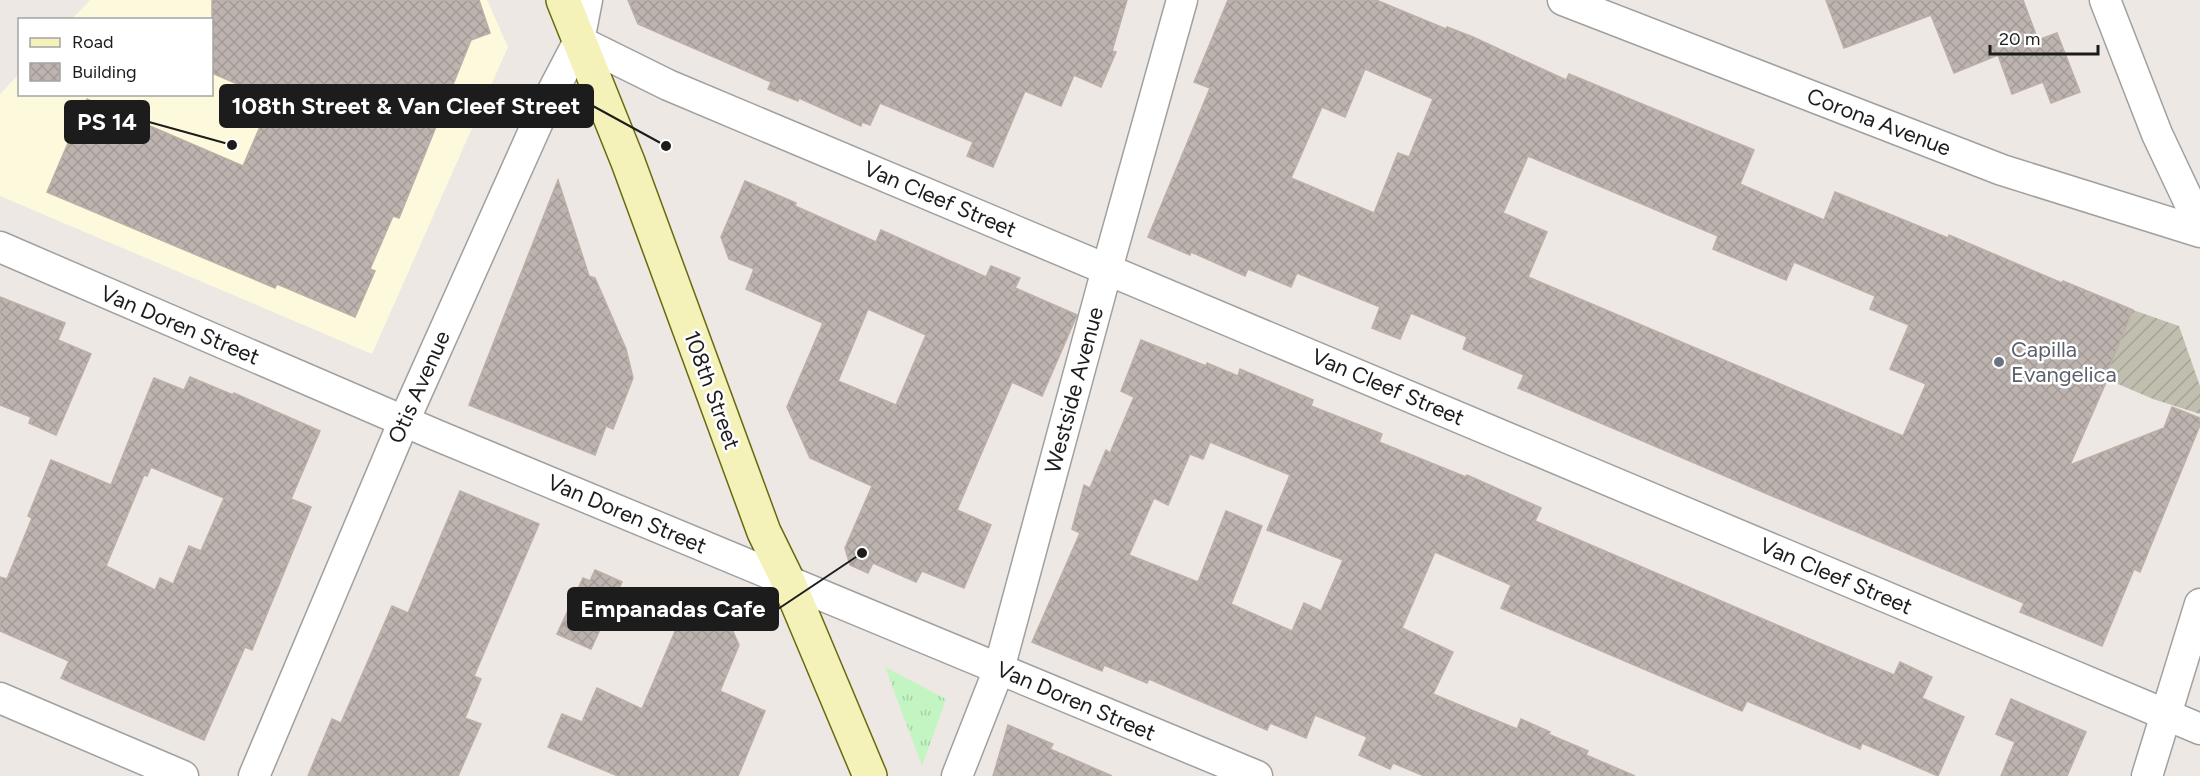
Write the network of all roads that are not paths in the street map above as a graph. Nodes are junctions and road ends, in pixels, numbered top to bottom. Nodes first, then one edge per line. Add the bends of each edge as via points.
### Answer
1 (563, 0) edge
2 (587, 0) edge
3 (1182, 0) edge
4 (1563, 0) edge
5 (2105, 0) edge
6 (579, 41) junction
7 (2200, 225) edge
8 (2200, 232) edge
9 (0, 247) edge
10 (1107, 269) junction
11 (404, 421) junction
12 (788, 581) junction
13 (2200, 604) edge
14 (999, 669) junction
15 (0, 698) edge
16 (2165, 714) junction
17 (2200, 729) edge
18 (183, 776) edge
19 (254, 776) edge
20 (870, 776) edge
21 (957, 776) edge
22 (1257, 776) edge
23 (2147, 776) edge

1 - 6 main road, 108th Street
2 - 6 street, Otis Avenue
3 - 10 street, Westside Avenue
4 - 8 street, Corona Avenue via 2002,170
5 - 7 street via 2157,134
6 - 10 street, Van Cleef Street via 668,85
6 - 11 street, Otis Avenue via 545,106
6 - 12 main road, 108th Street via 628,162 764,532
9 - 11 street, Van Doren Street
10 - 14 street, Westside Avenue
10 - 16 street, Van Cleef Street
11 - 12 street, Van Doren Street
11 - 19 street, Otis Avenue
12 - 14 street, Van Doren Street
12 - 20 main road, 108th Street
13 - 16 street
14 - 21 street, Westside Avenue
14 - 22 street, Van Doren Street
15 - 18 street
16 - 17 street, Van Cleef Street
16 - 23 street

